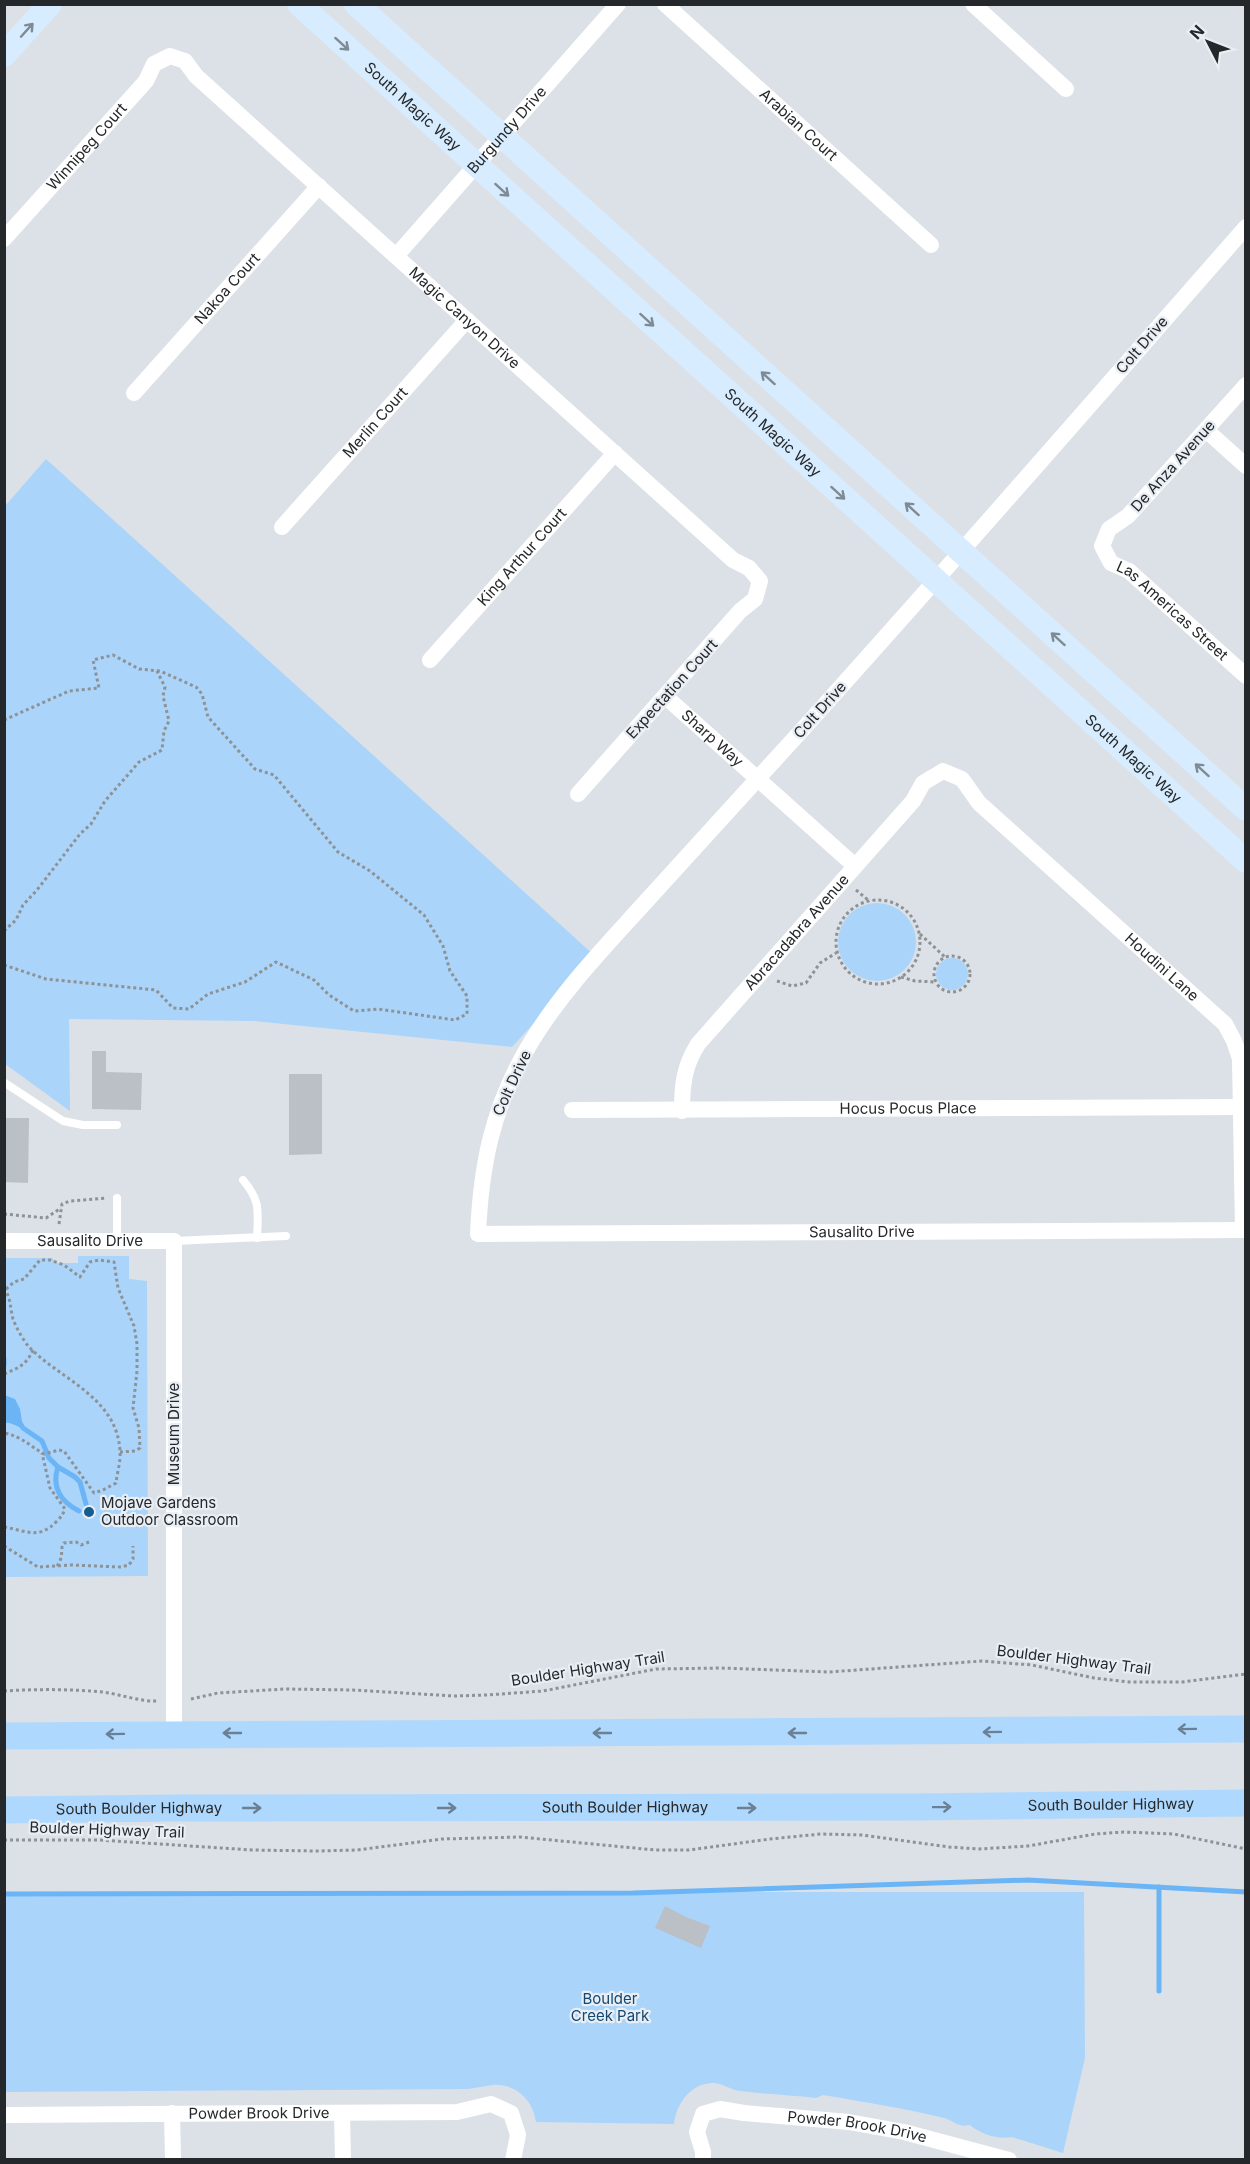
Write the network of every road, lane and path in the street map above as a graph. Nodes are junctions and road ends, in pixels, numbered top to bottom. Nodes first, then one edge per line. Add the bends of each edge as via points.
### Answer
1 (50, 4) edge
2 (299, 4) edge
3 (356, 4) edge
4 (618, 4) edge
5 (665, 4) edge
6 (973, 4) edge
7 (4, 55) edge
8 (170, 56) joint
9 (1066, 89) dead end
10 (502, 136) junction
11 (476, 166) junction
12 (319, 186) junction
13 (1245, 228) edge
14 (4, 239) edge
15 (931, 245) dead end
16 (396, 256) junction
17 (467, 320) junction
18 (1245, 385) edge
19 (134, 393) dead end
20 (1206, 430) junction
21 (615, 453) junction
22 (1245, 466) edge
23 (282, 527) dead end
24 (1102, 546) joint
25 (960, 552) junction
26 (760, 581) joint
27 (936, 582) junction
28 (430, 660) dead end
29 (157, 671) junction
30 (1245, 676) edge
31 (666, 696) junction
32 (4, 720) edge
33 (943, 771) joint
34 (757, 780) junction
35 (578, 794) dead end
36 (1245, 809) edge
37 (1245, 861) edge
38 (855, 866) junction
39 (856, 890) dead end
40 (868, 900) junction
41 (4, 931) edge
42 (919, 933) junction
43 (837, 953) junction
44 (945, 957) junction
45 (4, 965) edge
46 (901, 977) junction
47 (775, 981) dead end
48 (936, 982) junction
49 (5, 1083) edge
50 (1244, 1107) edge
51 (572, 1110) dead end
52 (682, 1111) junction
53 (117, 1125) dead end
54 (243, 1180) dead end
55 (117, 1198) joint
56 (61, 1208) junction
57 (4, 1215) edge
58 (1244, 1230) edge
59 (477, 1234) joint
60 (286, 1236) dead end
61 (257, 1238) junction
62 (117, 1240) junction
63 (4, 1241) edge
64 (58, 1241) junction
65 (174, 1242) junction
66 (5, 1288) edge
67 (33, 1350) junction
68 (4, 1374) edge
69 (4, 1433) edge
70 (120, 1452) junction
71 (43, 1454) junction
72 (4, 1527) edge
73 (89, 1542) dead end
74 (4, 1546) edge
75 (133, 1546) dead end
76 (57, 1566) junction
77 (1245, 1674) edge
78 (4, 1692) edge
79 (173, 1700) junction
80 (1245, 1729) edge
81 (174, 1734) junction
82 (4, 1736) edge
83 (1245, 1803) edge
84 (4, 1810) edge
85 (4, 1840) edge
86 (1245, 1849) edge
87 (172, 2113) junction
88 (342, 2113) junction
89 (4, 2115) edge
90 (173, 2160) edge
91 (343, 2160) edge
92 (513, 2160) edge
93 (703, 2160) edge
94 (1009, 2160) edge

7 -> 1 street
2 -> 11 street, South Magic Way
3 - 10 street
4 - 10 street, Burgundy Drive
5 - 15 street, Arabian Court
6 - 9 street
8 - 12 street, Magic Canyon Drive via 185,61 196,76
8 - 14 street, Winnipeg Court via 154,64 146,81
10 - 11 street, Burgundy Drive
25 -> 10 street
11 - 16 street, Burgundy Drive
11 -> 27 street, South Magic Way
12 - 16 street, Magic Canyon Drive
12 - 19 street, Nakoa Court
13 - 25 street, Colt Drive
16 - 17 street, Magic Canyon Drive
17 - 21 street, Magic Canyon Drive
17 - 23 street, Merlin Court
18 - 20 street, De Anza Avenue
20 - 22 street
20 - 24 street, De Anza Avenue via 1128,516 1109,529
21 - 26 street, Magic Canyon Drive
21 - 28 street, King Arthur Court
24 - 30 street, Las Americas Street via 1111,563 1129,571
25 - 27 street, Colt Drive
36 -> 25 street
26 - 31 street, Expectation Court via 754,599
27 - 34 street, Colt Drive
27 - 37 street, South Magic Way
29 - 32 path via 139,669 113,655 93,660 99,688 69,691
29 - 41 path via 165,687 163,696 169,721 162,750 139,762
29 - 45 path via 196,687 208,717 255,769 274,775 338,852 370,871 424,915 443,946 450,971 467,996 467,1014 455,1020 378,1009 354,1011 314,980 276,962 245,982 208,994 189,1009 173,1008 156,990 46,979
31 - 34 street, Sharp Way
31 - 35 street, Expectation Court
33 - 38 street, Abracadabra Avenue via 924,783 913,801
33 - 50 street, Houdini Lane via 962,779 979,803 1225,1024 1240,1059
34 - 38 street, Sharp Way
34 - 59 street, Colt Drive via 612,939 526,1051 495,1117 486,1152
38 - 52 street, Abracadabra Avenue via 698,1044 685,1069
39 - 40 path
40 - 42 path via 901,906 914,920
40 - 43 path via 841,920 835,938
42 - 44 path
42 - 46 path via 917,958
43 - 46 path via 848,972 864,982 883,984
43 - 47 path via 820,963 806,983 792,986
44 - 48 path via 934,971
44 - 48 path via 954,955 967,963 970,978 956,992 947,992
46 - 48 path
49 - 53 lane via 63,1121
50 - 52 street, Hocus Pocus Place
50 - 58 street, Houdini Lane
51 - 52 street, Hocus Pocus Place
54 - 61 lane via 254,1192
55 - 56 path via 70,1201
55 - 62 lane
56 - 57 path via 46,1218
56 - 64 path
58 - 59 street, Sausalito Drive
60 - 61 lane
61 - 65 lane
62 - 64 street, Sausalito Drive
62 - 65 street, Sausalito Drive
63 - 64 street, Sausalito Drive
65 - 79 street, Museum Drive
66 - 67 path via 14,1320
66 - 70 path via 24,1280 40,1260 64,1265 80,1277 90,1262 114,1262 118,1288 137,1344 133,1408 140,1448
67 - 68 path via 22,1367
67 - 70 path via 101,1405 112,1421
69 - 71 path via 15,1435
70 - 71 path via 116,1483 94,1493 64,1451
71 - 72 path via 50,1488 65,1509 63,1514 44,1532
73 - 76 path via 64,1543
74 - 76 path via 38,1568
75 - 76 path via 129,1565
77 - 79 path, Boulder Highway Trail via 1182,1682 1129,1682 1032,1665 974,1661 829,1672 656,1669 543,1690 487,1695 285,1689
78 - 79 path, Boulder Highway Trail via 66,1690 151,1701
79 - 81 street, Museum Drive
80 -> 81 main road
81 -> 82 main road
84 -> 83 main road, South Boulder Highway via 894,1808
85 - 86 path, Boulder Highway Trail via 99,1840 317,1851 442,1839 520,1837 689,1850 821,1834 979,1849 1124,1832 1174,1834
87 - 88 street, Powder Brook Drive
87 - 89 street, Powder Brook Drive
87 - 90 street
88 - 91 street
88 - 92 street, Powder Brook Drive via 457,2112 490,2104 511,2113 518,2135
93 - 94 street, Powder Brook Drive via 697,2132 703,2114 720,2109 849,2122

